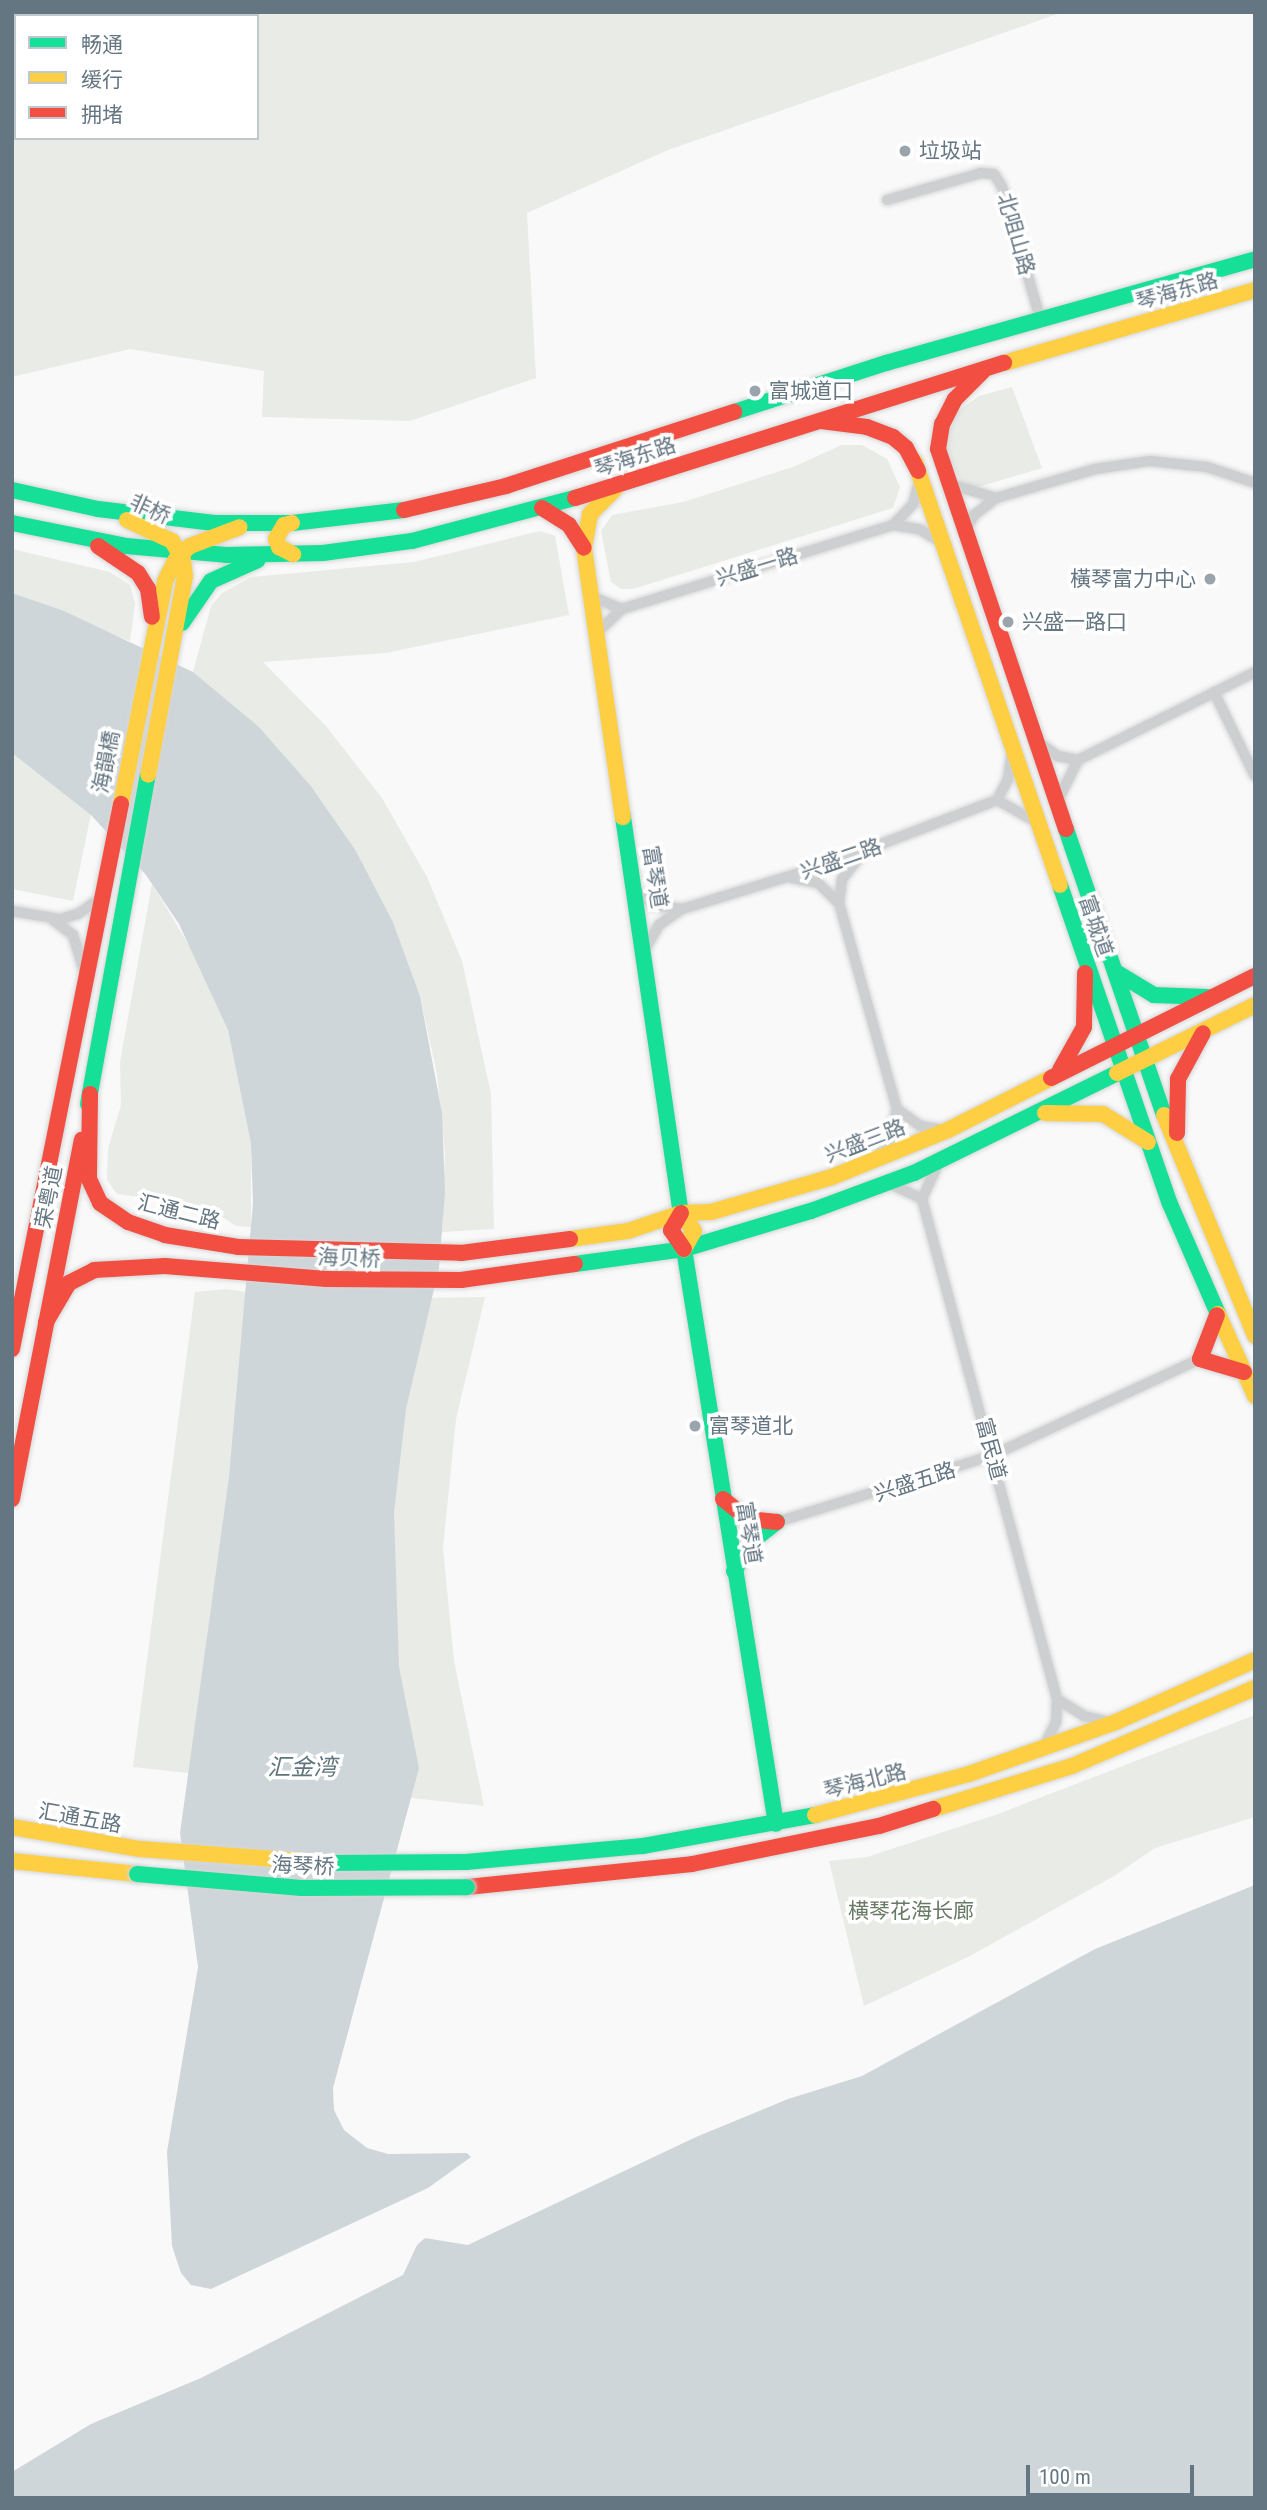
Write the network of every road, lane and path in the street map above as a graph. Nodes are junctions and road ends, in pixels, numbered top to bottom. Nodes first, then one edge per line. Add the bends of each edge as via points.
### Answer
1 (887, 200) dead end
2 (1255, 260) edge
3 (1255, 290) edge
4 (1041, 321) junction
5 (988, 368) junction
6 (815, 420) junction
7 (917, 469) junction
8 (622, 483) junction
9 (947, 483) junction
10 (1255, 483) edge
11 (12, 490) edge
12 (996, 498) junction
13 (542, 508) junction
14 (99, 509) junction
15 (12, 523) edge
16 (292, 523) junction
17 (253, 524) junction
18 (893, 525) junction
19 (964, 533) junction
20 (84, 539) junction
21 (942, 543) junction
22 (584, 548) junction
23 (181, 553) junction
24 (293, 554) junction
25 (271, 555) junction
26 (591, 596) junction
27 (622, 609) junction
28 (597, 633) junction
29 (153, 634) junction
30 (174, 638) junction
31 (1255, 672) edge
32 (1214, 692) junction
33 (1034, 739) junction
34 (1013, 748) junction
35 (1077, 760) junction
36 (1255, 776) edge
37 (996, 800) junction
38 (1056, 805) junction
39 (1038, 823) junction
40 (864, 851) junction
41 (788, 877) junction
42 (635, 890) junction
43 (101, 898) junction
44 (122, 902) joint
45 (839, 904) junction
46 (682, 909) junction
47 (12, 911) edge
48 (51, 919) junction
49 (644, 951) junction
50 (1085, 959) junction
51 (1116, 972) junction
52 (85, 975) junction
53 (1255, 976) edge
54 (1213, 996) junction
55 (1255, 1005) edge
56 (1205, 1030) junction
57 (1137, 1034) junction
58 (1114, 1045) junction
59 (1146, 1061) junction
60 (1059, 1072) junction
61 (1124, 1072) junction
62 (90, 1094) junction
63 (897, 1109) junction
64 (1039, 1113) junction
65 (948, 1130) junction
66 (1149, 1142) junction
67 (1178, 1156) junction
68 (872, 1162) junction
69 (939, 1162) junction
70 (888, 1183) junction
71 (922, 1199) junction
72 (681, 1213) junction
73 (238, 1247) joint
74 (684, 1249) junction
75 (461, 1253) joint
76 (1240, 1304) junction
77 (1255, 1312) edge
78 (1217, 1315) junction
79 (46, 1322) junction
80 (1255, 1336) edge
81 (12, 1349) edge
82 (1200, 1359) junction
83 (1244, 1372) junction
84 (1255, 1396) edge
85 (993, 1455) junction
86 (12, 1499) edge
87 (723, 1499) junction
88 (777, 1522) junction
89 (734, 1572) junction
90 (1255, 1660) edge
91 (1255, 1688) edge
92 (1057, 1699) junction
93 (1116, 1722) junction
94 (1043, 1749) junction
95 (776, 1824) junction
96 (12, 1827) edge
97 (140, 1849) joint
98 (12, 1861) edge
99 (466, 1862) joint

1 - 4 street, 北咀山路 via 981,173 994,174 1002,187
2 - 4 main road, 琴海东路
3 - 5 main road, 琴海东路
4 - 16 main road, 琴海东路 via 895,360 471,496 364,517
5 - 6 main road, 琴海东路
5 - 9 main road, 富城道 via 955,399 942,424 938,449
6 - 7 main road via 878,429 893,437
6 - 8 main road, 琴海东路
7 - 18 street via 913,504
7 - 21 main road, 富城道
8 - 13 main road, 琴海东路
8 - 22 main road via 590,514
9 - 12 street
9 - 19 main road, 富城道
10 - 12 street via 1207,467 1150,461 1095,469
11 - 14 main road, 琴海东路
12 - 19 street via 974,515
13 - 22 main road via 569,525
13 - 24 main road, 琴海东路 via 412,541
14 - 17 main road, 琴海东路
14 - 23 main road, 非桥 via 166,537
15 - 20 main road, 琴海东路
16 - 17 main road, 琴海东路
16 - 24 main road via 284,525 276,539 279,547
17 - 23 main road, 非桥 via 200,541
18 - 21 street via 919,529
18 - 27 street, 兴盛一路
19 - 33 main road, 富城道
20 - 23 main road, 琴海东路
20 - 29 main road via 138,573 150,598
21 - 34 main road, 富城道
22 - 26 main road, 富琴道
23 - 25 main road, 琴海东路
23 - 29 main road, 非桥 via 167,575
23 - 30 main road, 非桥 via 185,576
24 - 25 main road, 琴海东路
25 - 30 main road via 211,581
26 - 27 street
26 - 28 main road, 富琴道
27 - 28 street, 兴盛一路
28 - 42 main road, 富琴道
29 - 43 main road, 海韻橋
30 - 44 main road, 海韻橋
31 - 32 street
32 - 35 street
32 - 36 street
33 - 35 street via 1058,757
33 - 38 main road, 富城道
34 - 37 street via 1008,779
34 - 39 main road, 富城道
35 - 38 street
37 - 39 street
37 - 40 street, 兴盛二路
38 - 51 main road, 富城道
39 - 50 main road, 富城道
40 - 41 street, 兴盛二路
40 - 45 street via 842,879
41 - 45 street via 818,883
41 - 46 street, 兴盛二路
42 - 46 street, 兴盛二路 via 653,905
42 - 49 main road, 富琴道
43 - 48 street via 78,914
43 - 52 main road, 荣粤道
44 - 62 main road, 荣粤道
45 - 63 street
46 - 49 street, 兴盛二路 via 659,925
47 - 48 street
48 - 52 street via 73,935
49 - 72 main road, 富琴道
50 - 58 main road, 富城道
50 - 60 main road via 1084,1027
51 - 54 main road via 1154,995
51 - 57 main road, 富城道
52 - 81 main road, 荣粤道
53 - 54 main road, 兴盛三路
54 - 57 main road, 兴盛三路
55 - 56 main road
56 - 59 main road
56 - 67 main road via 1178,1079
57 - 58 main road, 兴盛三路
57 - 59 main road, 富城道
58 - 60 main road, 兴盛三路
58 - 61 main road, 富城道
59 - 61 main road
59 - 67 main road, 富城道
60 - 65 main road, 兴盛三路
61 - 64 main road
61 - 66 main road, 富城道
62 - 73 main road, 汇通二路 via 89,1179 100,1203 111,1214 165,1235
62 - 79 main road, 荣粤道
63 - 65 street via 920,1126
63 - 68 street via 890,1139
64 - 66 main road via 1104,1114
64 - 69 main road
65 - 68 main road, 兴盛三路
66 - 78 main road, 富城道
67 - 76 main road, 富城道
68 - 72 main road, 兴盛三路 via 741,1205
69 - 70 main road
69 - 71 street
70 - 71 street
70 - 74 main road
71 - 85 street, 富民道
72 - 74 main road, 富琴道 via 671,1230
72 - 75 main road, 兴盛三路 via 607,1235
73 - 75 main road, 海贝桥
74 - 79 main road, 海贝桥 via 461,1280 236,1274 164,1266 94,1270 69,1283
74 - 87 main road, 富琴道
76 - 77 main road
76 - 80 main road, 富城道
78 - 82 main road
78 - 83 main road, 富城道
79 - 86 main road, 荣粤道
82 - 83 main road
82 - 85 street, 兴盛五路 via 1119,1401
83 - 84 main road, 富城道
85 - 88 street, 兴盛五路 via 886,1492
85 - 92 street, 富民道
87 - 88 main road via 748,1519
87 - 89 main road, 富琴道
88 - 89 main road via 755,1539
89 - 95 main road, 富琴道
90 - 93 main road, 琴海北路
91 - 98 main road, 海琴桥, bridge via 1072,1766 879,1826 680,1866 467,1887 302,1888
92 - 93 street via 1084,1716
92 - 94 street via 1056,1722
93 - 94 main road, 琴海北路
94 - 95 main road, 琴海北路 via 921,1788
95 - 99 main road, 琴海北路 via 643,1846
96 - 97 main road, 汇通五路
97 - 99 main road, 海琴桥 via 303,1863

